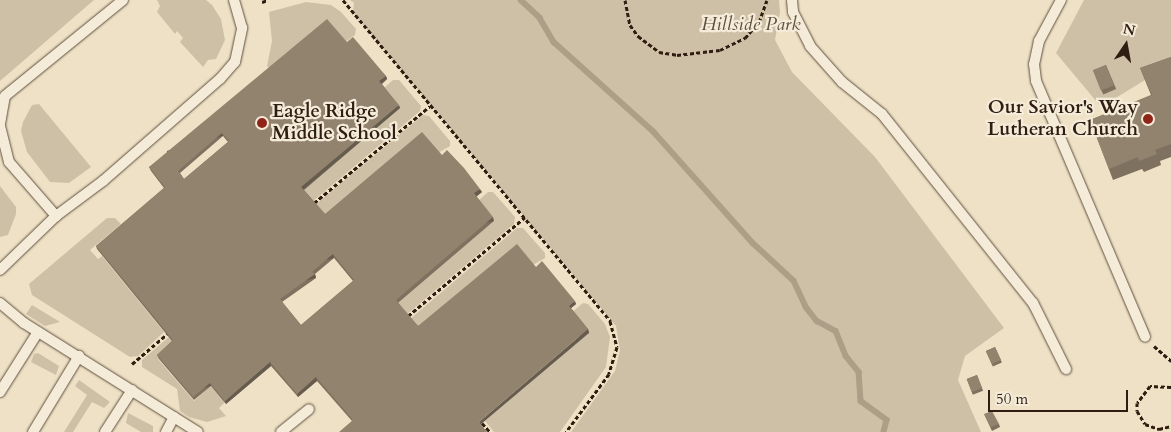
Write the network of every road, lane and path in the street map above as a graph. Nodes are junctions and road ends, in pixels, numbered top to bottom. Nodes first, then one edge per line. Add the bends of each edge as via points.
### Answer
1 (123, 0) edge
2 (234, 0) edge
3 (268, 0) edge
4 (342, 0) edge
5 (625, 0) edge
6 (767, 0) edge
7 (792, 0) edge
8 (1061, 0) edge
9 (262, 2) dead end
10 (430, 106) junction
11 (0, 125) edge
12 (314, 203) edge
13 (56, 216) junction
14 (525, 216) junction
15 (0, 270) edge
16 (0, 303) edge
17 (408, 316) edge
18 (38, 332) junction
19 (167, 334) edge
20 (1144, 337) joint
21 (79, 356) junction
22 (1171, 361) edge
23 (132, 364) dead end
24 (1066, 369) dead end
25 (1171, 387) edge
26 (132, 390) junction
27 (0, 392) edge
28 (309, 408) dead end
29 (174, 417) junction
30 (482, 423) edge
31 (1171, 426) edge
32 (33, 432) edge
33 (105, 432) edge
34 (166, 432) edge
35 (198, 432) edge
36 (281, 432) edge
37 (490, 432) edge
38 (566, 432) edge

1 - 11 lane via 5,96
2 - 13 lane via 242,28 235,62 103,181
3 - 9 path
4 - 10 path
5 - 6 path via 630,25 638,36 659,52 677,56 720,50 745,38 759,22
7 - 24 lane via 793,12 810,46 842,82 882,114 1033,303
8 - 20 lane via 1039,40 1034,64 1036,80
10 - 12 path
10 - 14 path
11 - 13 lane via 9,162
13 - 15 lane
14 - 17 path
14 - 38 path via 597,301 610,321 617,347 609,374
16 - 18 lane
18 - 21 lane
18 - 27 lane
19 - 23 path
20 - 22 path
21 - 26 lane
21 - 32 lane
25 - 31 path via 1150,386 1137,403 1137,411 1145,424 1159,429
26 - 29 lane
26 - 33 lane
28 - 36 lane
29 - 34 lane
29 - 35 lane
30 - 37 path

